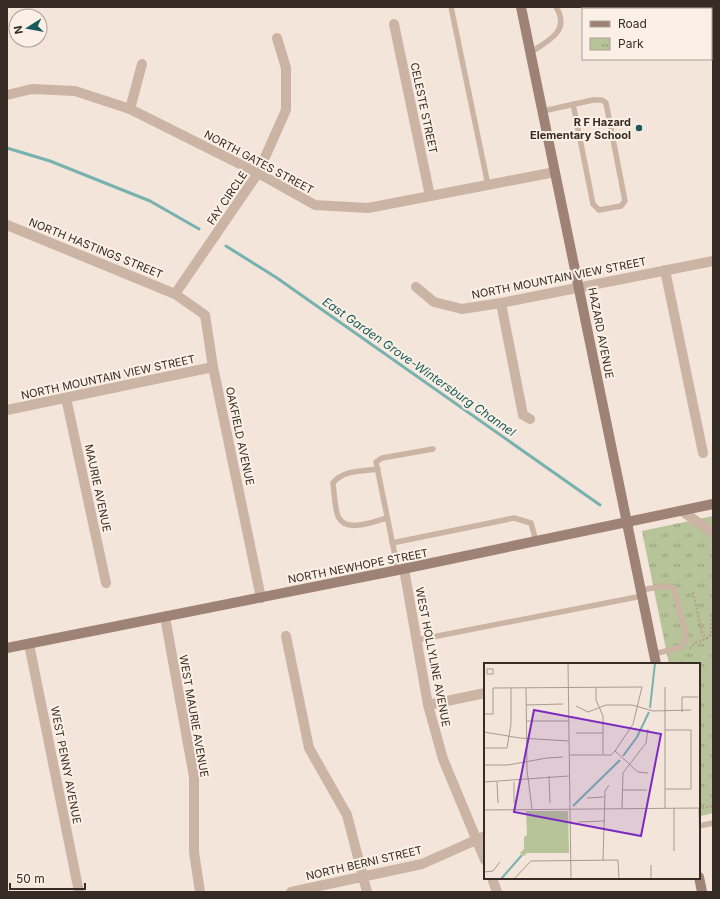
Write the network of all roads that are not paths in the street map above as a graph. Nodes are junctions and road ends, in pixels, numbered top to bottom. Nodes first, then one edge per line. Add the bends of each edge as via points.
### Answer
1 (451, 7) edge
2 (521, 7) edge
3 (556, 7) edge
4 (394, 24) dead end
5 (277, 38) dead end
6 (531, 52) junction
7 (142, 64) dead end
8 (7, 95) edge
9 (573, 104) junction
10 (130, 109) junction
11 (543, 111) junction
12 (555, 172) junction
13 (258, 173) junction
14 (488, 185) junction
15 (430, 196) junction
16 (7, 224) edge
17 (713, 261) edge
18 (665, 270) junction
19 (416, 287) dead end
20 (579, 287) junction
21 (176, 294) junction
22 (501, 303) junction
23 (213, 367) junction
24 (66, 398) junction
25 (7, 410) edge
26 (530, 419) dead end
27 (433, 449) dead end
28 (703, 453) dead end
29 (378, 469) junction
30 (713, 504) edge
31 (682, 511) junction
32 (387, 518) junction
33 (627, 522) junction
34 (713, 533) edge
35 (536, 541) junction
36 (392, 543) junction
37 (401, 570) junction
38 (106, 583) dead end
39 (641, 593) junction
40 (260, 598) junction
41 (165, 617) junction
42 (286, 636) dead end
43 (417, 640) junction
44 (29, 644) junction
45 (7, 648) edge
46 (655, 659) edge
47 (484, 693) edge
48 (428, 705) junction
49 (713, 823) edge
50 (700, 826) edge
51 (481, 837) edge
52 (484, 854) edge
53 (364, 878) junction
54 (492, 879) edge
55 (699, 879) edge
56 (80, 892) edge
57 (200, 892) edge
58 (291, 892) edge
59 (367, 892) edge
60 (497, 892) edge
61 (702, 892) edge

1 - 14 lane
2 - 6 street, HAZARD AVENUE
3 - 6 lane via 560,16 560,28 551,39
4 - 15 street, CELESTE STREET
5 - 13 street, FAY CIRCLE via 286,68 286,110
6 - 11 street, HAZARD AVENUE
7 - 10 street
8 - 10 street, NORTH GATES STREET via 32,89 75,91
9 - 9 lane via 593,204 599,210 621,206 625,201 606,103 602,100 593,100
9 - 11 lane
10 - 13 street, NORTH GATES STREET
11 - 12 street, HAZARD AVENUE
12 - 14 street, NORTH GATES STREET
12 - 20 street, HAZARD AVENUE
13 - 15 street, NORTH GATES STREET via 315,205 368,208
13 - 21 street, FAY CIRCLE
14 - 15 street, NORTH GATES STREET
16 - 21 street, NORTH HASTINGS STREET
17 - 18 street, NORTH MOUNTAIN VIEW STREET
18 - 20 street, NORTH MOUNTAIN VIEW STREET
18 - 28 street
19 - 22 street, NORTH MOUNTAIN VIEW STREET via 434,302 462,309
20 - 22 street, NORTH MOUNTAIN VIEW STREET
20 - 33 street, HAZARD AVENUE
21 - 23 street, OAKFIELD AVENUE via 204,315
22 - 26 street via 523,415
23 - 24 street, NORTH MOUNTAIN VIEW STREET
23 - 40 street, OAKFIELD AVENUE
24 - 25 street, NORTH MOUNTAIN VIEW STREET
24 - 38 street, MAURIE AVENUE
27 - 29 lane via 382,458 376,462
29 - 32 lane
29 - 32 lane via 336,478 333,484 338,518 353,525
30 - 31 street, NORTH NEWHOPE STREET
31 - 33 street, NORTH NEWHOPE STREET
31 - 34 street
32 - 36 lane
33 - 35 street, NORTH NEWHOPE STREET
33 - 39 street, HAZARD AVENUE
35 - 36 lane via 531,523 514,518
35 - 37 street, NORTH NEWHOPE STREET
36 - 37 lane
37 - 40 street, NORTH NEWHOPE STREET
37 - 43 street, WEST HOLLYLINE AVENUE
39 - 43 lane
39 - 46 street, HAZARD AVENUE
39 - 46 lane via 664,586 674,588 686,635 681,647
40 - 41 street, NORTH NEWHOPE STREET
41 - 44 street, NORTH NEWHOPE STREET
41 - 57 street, WEST MAURIE AVENUE via 194,777 194,852
42 - 53 street via 309,748 347,815
43 - 48 street, WEST HOLLYLINE AVENUE
44 - 45 street, NORTH NEWHOPE STREET
44 - 56 street, WEST PENNY AVENUE
47 - 48 street
48 - 51 street, WEST HOLLYLINE AVENUE via 443,759
49 - 50 lane
51 - 52 street, WEST HOLLYLINE AVENUE
51 - 53 street, NORTH BERNI STREET via 422,864
53 - 58 street, NORTH BERNI STREET
53 - 59 street
54 - 60 street
55 - 61 street

